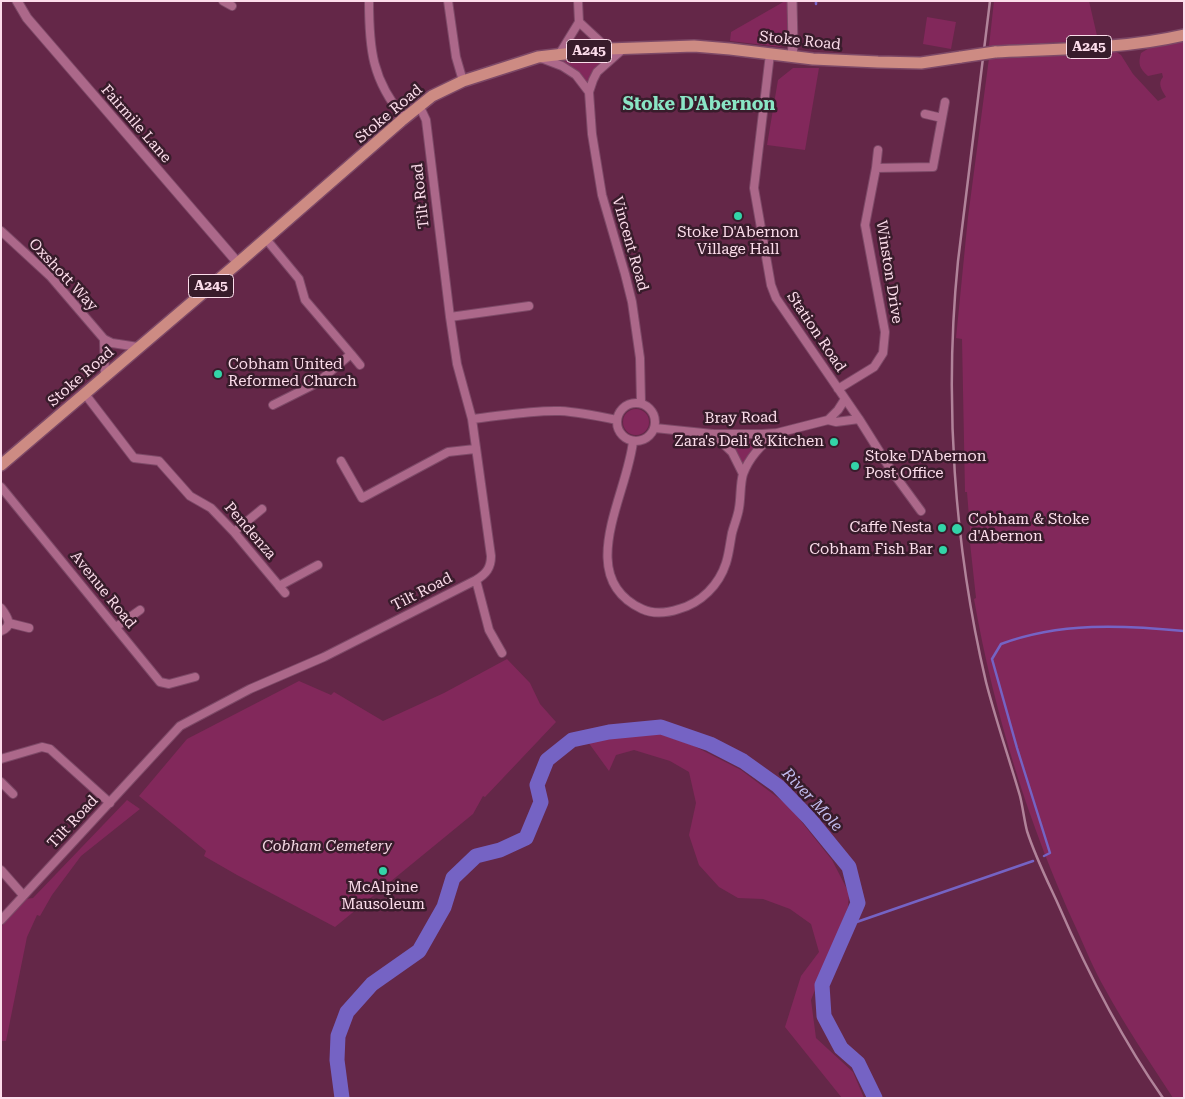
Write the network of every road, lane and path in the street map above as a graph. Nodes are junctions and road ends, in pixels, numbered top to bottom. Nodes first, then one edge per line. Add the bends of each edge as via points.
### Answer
1 (17, 1) edge
2 (223, 1) edge
3 (369, 1) edge
4 (448, 1) edge
5 (578, 1) edge
6 (792, 1) edge
7 (232, 6) dead end
8 (580, 22) junction
9 (1184, 36) edge
10 (608, 49) junction
11 (623, 49) junction
12 (560, 53) junction
13 (770, 54) junction
14 (538, 57) junction
15 (792, 57) junction
16 (463, 80) junction
17 (589, 92) junction
18 (945, 102) dead end
19 (419, 106) junction
20 (926, 114) dead end
21 (404, 118) junction
22 (942, 118) junction
23 (878, 150) dead end
24 (876, 168) junction
25 (1, 231) edge
26 (266, 239) junction
27 (238, 263) junction
28 (529, 306) dead end
29 (450, 317) junction
30 (104, 339) junction
31 (138, 347) junction
32 (351, 354) junction
33 (360, 365) dead end
34 (105, 376) junction
35 (838, 389) junction
36 (85, 394) junction
37 (845, 399) junction
38 (641, 403) junction
39 (273, 405) dead end
40 (472, 419) junction
41 (858, 419) junction
42 (617, 420) junction
43 (828, 420) junction
44 (655, 428) junction
45 (776, 433) junction
46 (713, 434) junction
47 (633, 441) junction
48 (475, 449) junction
49 (341, 461) dead end
50 (2, 464) edge
51 (743, 474) junction
52 (1, 487) edge
53 (262, 509) dead end
54 (921, 511) dead end
55 (234, 532) junction
56 (318, 565) dead end
57 (476, 580) junction
58 (279, 586) junction
59 (285, 593) dead end
60 (1, 608) edge
61 (140, 610) dead end
62 (9, 623) junction
63 (29, 628) dead end
64 (116, 628) junction
65 (1, 631) edge
66 (502, 653) dead end
67 (195, 677) dead end
68 (1, 758) edge
69 (1, 782) edge
70 (13, 794) dead end
71 (110, 802) junction
72 (1, 870) edge
73 (23, 895) junction
74 (1, 920) edge

1 - 27 street, Fairmile Lane via 26,18
2 - 7 street
3 - 21 street via 375,67 387,96
4 - 16 street via 456,57
5 - 8 street
6 - 15 street
8 - 10 street
8 - 12 street
9 - 15 main road, Stoke Road / A245, bridge via 1130,44 995,52 921,63
10 - 11 main road, Stoke Road / A245
10 - 12 main road, Stoke Road / A245
11 - 13 main road, Stoke Road / A245 via 694,46
11 - 17 street via 598,72
12 - 14 main road, Stoke Road / A245
13 - 15 main road, Stoke Road / A245
13 - 35 street, Station Road via 754,188 771,285 776,298
14 - 16 main road, Stoke Road / A245
14 - 17 street via 576,75
16 - 19 main road, Stoke Road / A245
17 - 38 street, Vincent Road via 602,195 632,302 640,358
18 - 22 street
19 - 21 main road, Stoke Road / A245
19 - 29 street, Tilt Road via 426,120
20 - 22 street
21 - 26 main road, Stoke Road / A245
22 - 24 street via 933,167
23 - 24 street, Winston Drive
24 - 35 street, Winston Drive via 865,225 885,332 883,353 874,367
25 - 30 street, Oxshott Way via 50,276
26 - 27 main road, Stoke Road / A245
26 - 32 street via 299,279 305,300
27 - 31 main road, Stoke Road / A245
28 - 29 street
29 - 40 street, Tilt Road via 457,364
30 - 31 street
30 - 34 street
31 - 34 main road, Stoke Road / A245
32 - 33 street
32 - 39 street via 317,383
34 - 36 main road, Stoke Road / A245
35 - 37 street, Station Road
36 - 50 main road, Stoke Road / A245
36 - 55 street, Pendenza via 134,458 159,461 190,496 211,508
37 - 41 street, Station Road
37 - 43 street
38 - 42 street via 625,406
38 - 44 street via 647,405 654,415
40 - 42 street via 560,411
40 - 48 street, Tilt Road
41 - 43 street, Bray Road
41 - 54 street, Station Road
42 - 47 street via 619,431
43 - 45 street, Bray Road
44 - 46 street, Bray Road
44 - 47 street via 644,440
45 - 46 street, Bray Road
45 - 51 street via 759,449
46 - 51 street via 732,452
47 - 51 street via 631,461 608,540 607,556 613,583 620,594 643,610 657,614 685,608 709,592 719,579 739,510
48 - 49 street via 448,452 362,498
48 - 57 street, Tilt Road via 491,556 487,572
52 - 64 street, Avenue Road
53 - 55 street
55 - 58 street, Pendenza
56 - 58 street
57 - 66 street via 489,630
57 - 71 street, Tilt Road via 180,726
58 - 59 street, Pendenza
60 - 62 street
61 - 64 street
62 - 63 street
62 - 65 street
64 - 67 street, Avenue Road via 160,682 169,684
68 - 71 street via 42,747 50,749
69 - 70 street
71 - 73 street, Tilt Road
72 - 73 street
73 - 74 street, Tilt Road

